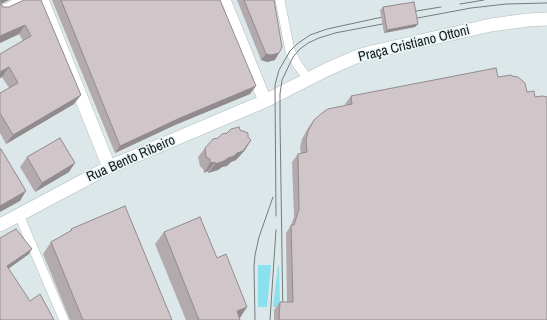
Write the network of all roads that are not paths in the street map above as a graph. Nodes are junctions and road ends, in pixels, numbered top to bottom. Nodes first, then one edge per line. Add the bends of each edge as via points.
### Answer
1 (23, 0) edge
2 (42, 0) edge
3 (224, 0) edge
4 (280, 0) edge
5 (0, 11) edge
6 (547, 19) edge
7 (308, 79) junction
8 (265, 101) junction
9 (109, 167) junction
10 (19, 215) junction
11 (0, 225) edge
12 (64, 320) edge

1 - 5 street
2 - 9 street
3 - 8 street
4 - 7 street via 290,51
6 - 7 street, Praça Cristiano Ottoni via 491,25 372,52
7 - 8 street, Praça Cristiano Ottoni
8 - 9 street, Rua Bento Ribeiro
9 - 10 street, Rua Bento Ribeiro
10 - 11 street, Rua Bento Ribeiro
10 - 12 street

